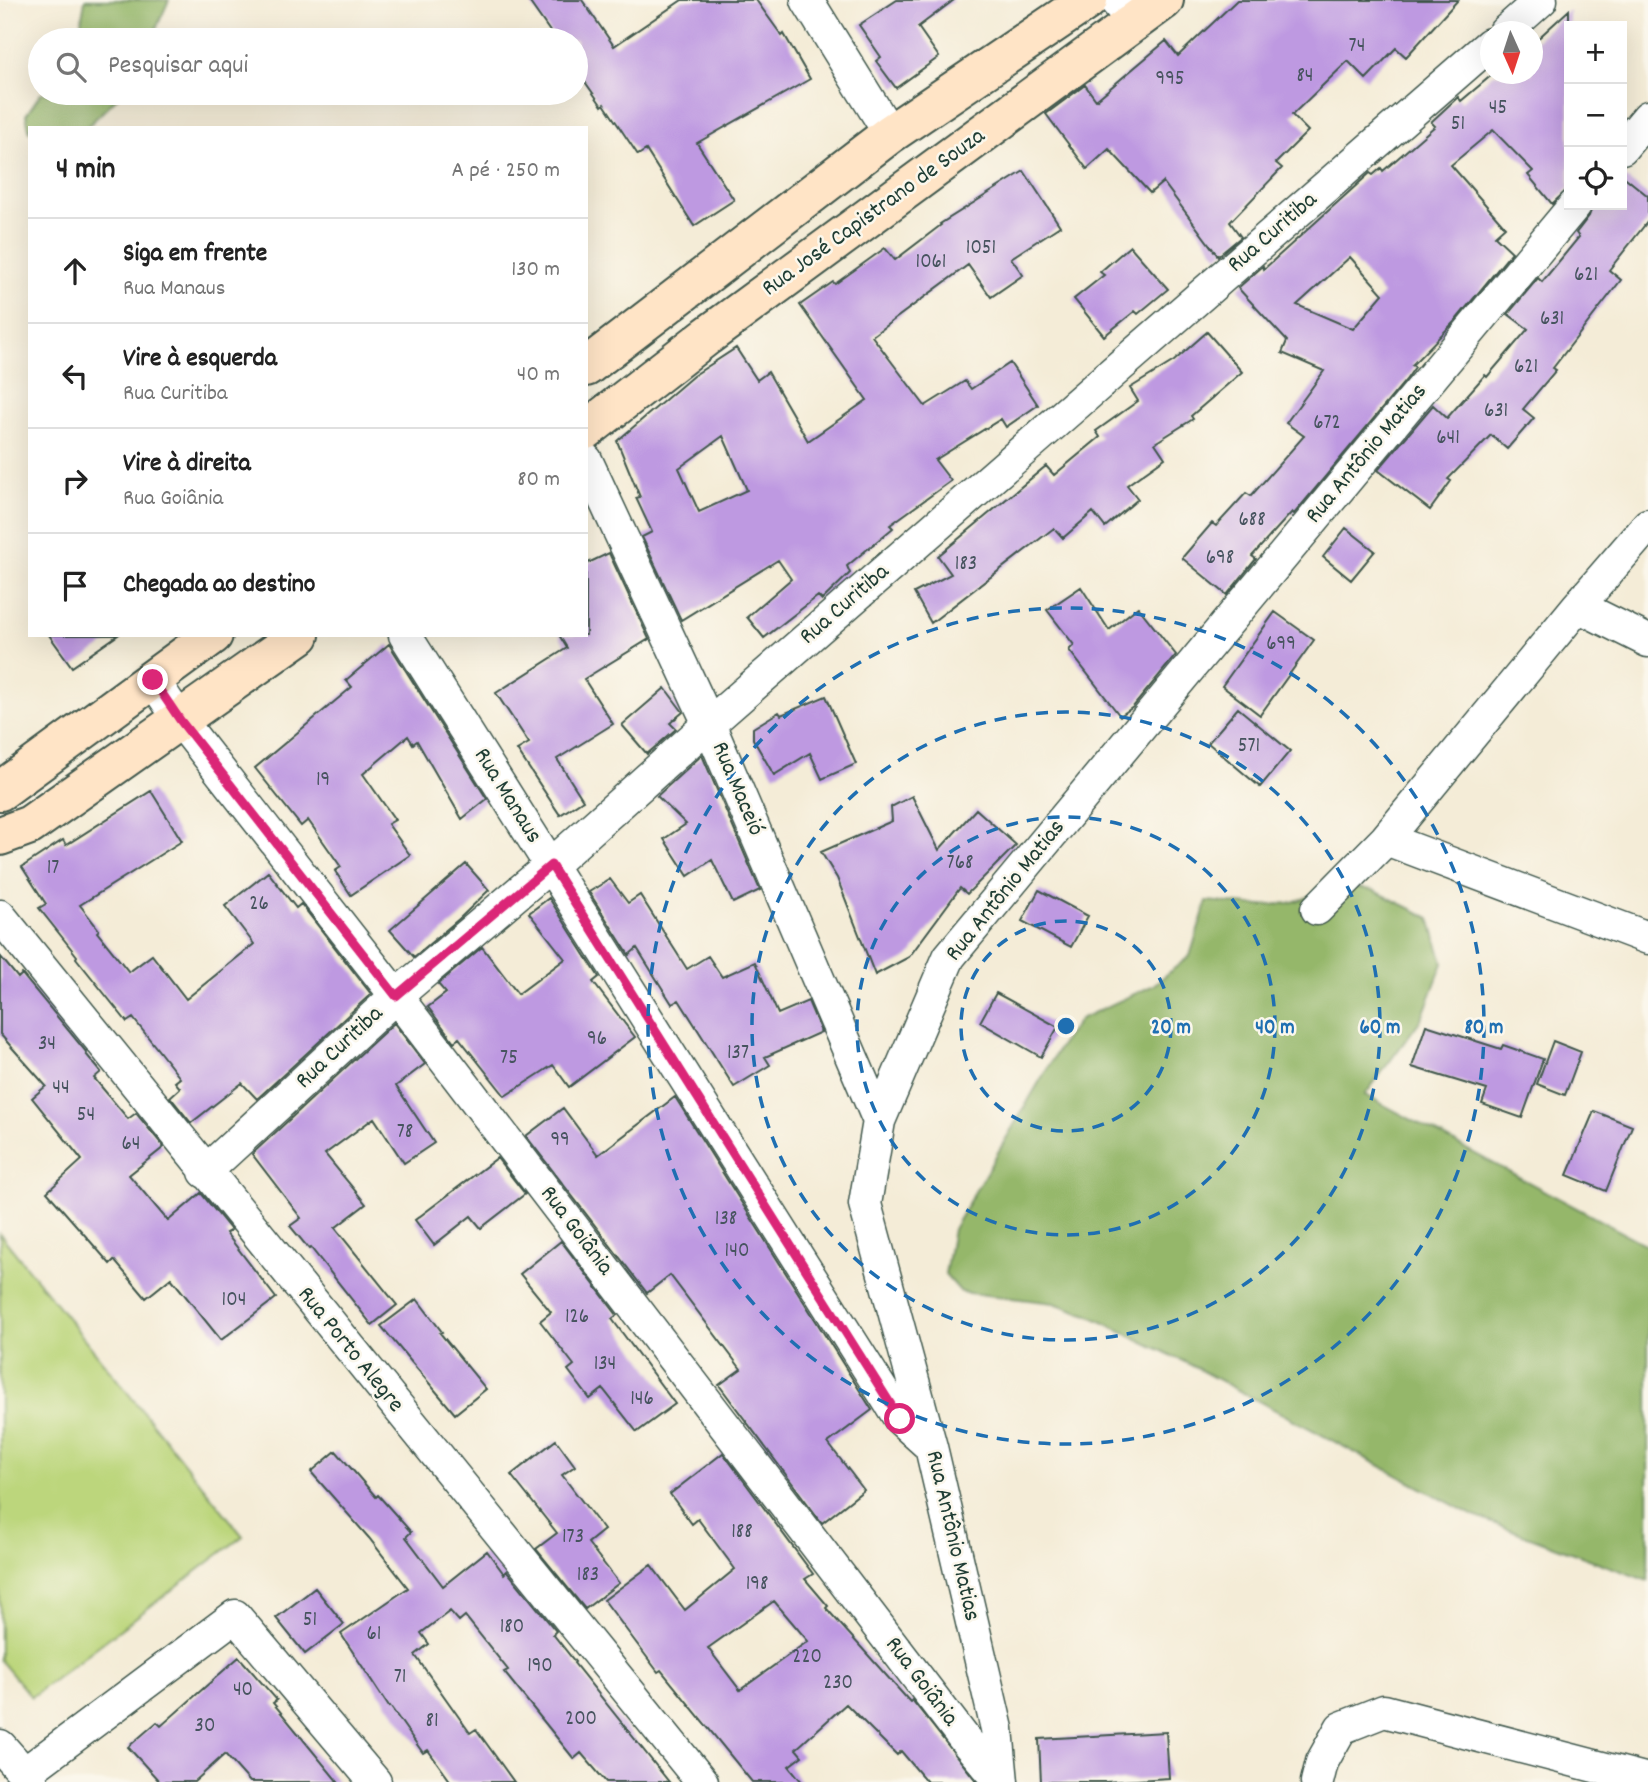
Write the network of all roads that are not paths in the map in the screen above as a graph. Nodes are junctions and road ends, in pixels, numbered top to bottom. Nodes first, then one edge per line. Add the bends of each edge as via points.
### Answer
1 (807, 0) edge
2 (1088, 0) edge
3 (1164, 0) edge
4 (1542, 0) edge
5 (1124, 11) edge
6 (1518, 21) edge
7 (1480, 53) edge
8 (1648, 117) edge
9 (890, 134) junction
10 (1623, 147) edge
11 (1571, 210) edge
12 (678, 296) junction
13 (706, 336) junction
14 (588, 365) edge
15 (588, 428) edge
16 (588, 464) edge
17 (1648, 525) edge
18 (1578, 606) junction
19 (210, 637) edge
20 (297, 637) edge
21 (406, 637) edge
22 (1648, 641) edge
23 (153, 680) junction
24 (180, 720) junction
25 (709, 724) junction
26 (0, 791) edge
27 (0, 836) edge
28 (1386, 839) junction
29 (551, 865) junction
30 (1317, 909) dead end
31 (0, 916) edge
32 (1648, 938) edge
33 (396, 996) junction
34 (879, 1121) junction
35 (205, 1172) junction
36 (931, 1447) junction
37 (998, 1729) junction
38 (966, 1741) junction
39 (0, 1746) edge
40 (29, 1778) edge
41 (1648, 1780) edge
42 (375, 1782) edge
43 (702, 1782) edge
44 (1001, 1782) edge
45 (1317, 1782) edge

1 - 9 street
2 - 9 main road, Rua José Capistrano de Souza
3 - 5 main road, Rua José Capistrano de Souza
4 - 6 street
5 - 13 main road, Rua José Capistrano de Souza
7 - 25 street, Rua Curitiba
8 - 10 street
9 - 12 main road, Rua José Capistrano de Souza
11 - 34 street, Rua Antônio Matias via 949,957
12 - 13 main road
12 - 14 main road, Rua José Capistrano de Souza
13 - 15 main road, Rua José Capistrano de Souza
16 - 25 street, Rua Maceió
17 - 18 street
18 - 22 street
18 - 28 street
19 - 23 main road
20 - 24 main road
21 - 29 street, Rua Manaus
23 - 24 street, Rua Goiânia
23 - 26 main road
24 - 27 main road via 30,825
24 - 33 street, Rua Goiânia
25 - 29 street, Rua Curitiba
25 - 34 street, Rua Maceió
28 - 30 street
28 - 32 street
29 - 33 street, Rua Curitiba
29 - 36 street, Rua Manaus via 900,1419
31 - 35 street, Rua Porto Alegre
33 - 35 street, Rua Curitiba
33 - 38 street, Rua Goiânia
34 - 36 street, Rua Antônio Matias via 865,1205
35 - 43 street, Rua Porto Alegre
36 - 37 street, Rua Antônio Matias
37 - 38 street
37 - 44 street, Rua Antônio Matias
38 - 44 street, Rua Goiânia
39 - 40 street
40 - 42 street via 235,1616
41 - 45 street via 1384,1711 1341,1728 1322,1762

